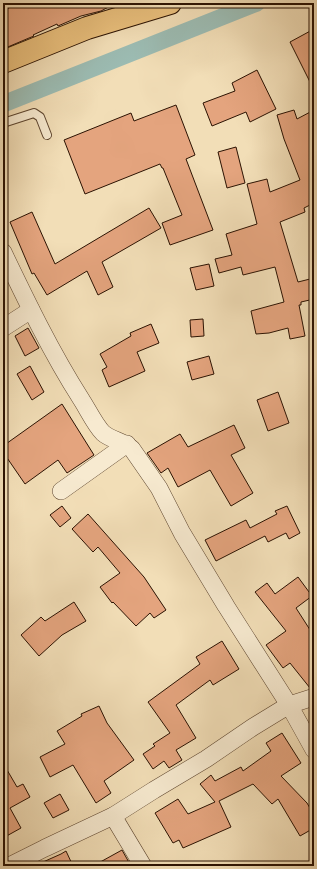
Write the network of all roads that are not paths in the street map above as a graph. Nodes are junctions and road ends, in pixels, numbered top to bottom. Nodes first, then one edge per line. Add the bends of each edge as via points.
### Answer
1 (170, 3) edge
2 (3, 62) edge
3 (3, 123) edge
4 (48, 135) dead end
5 (3, 252) edge
6 (31, 310) junction
7 (3, 328) edge
8 (127, 444) junction
9 (60, 491) dead end
10 (314, 697) edge
11 (289, 705) junction
12 (314, 750) edge
13 (113, 816) junction
14 (9, 866) edge
15 (143, 866) edge

1 - 2 main road via 87,28
3 - 4 lane via 34,113 40,117
5 - 6 street
6 - 7 street
6 - 8 street via 64,373 103,433
8 - 9 street
8 - 11 street via 159,488 182,533
10 - 11 street
11 - 12 street
11 - 13 street
13 - 14 street
13 - 15 street

